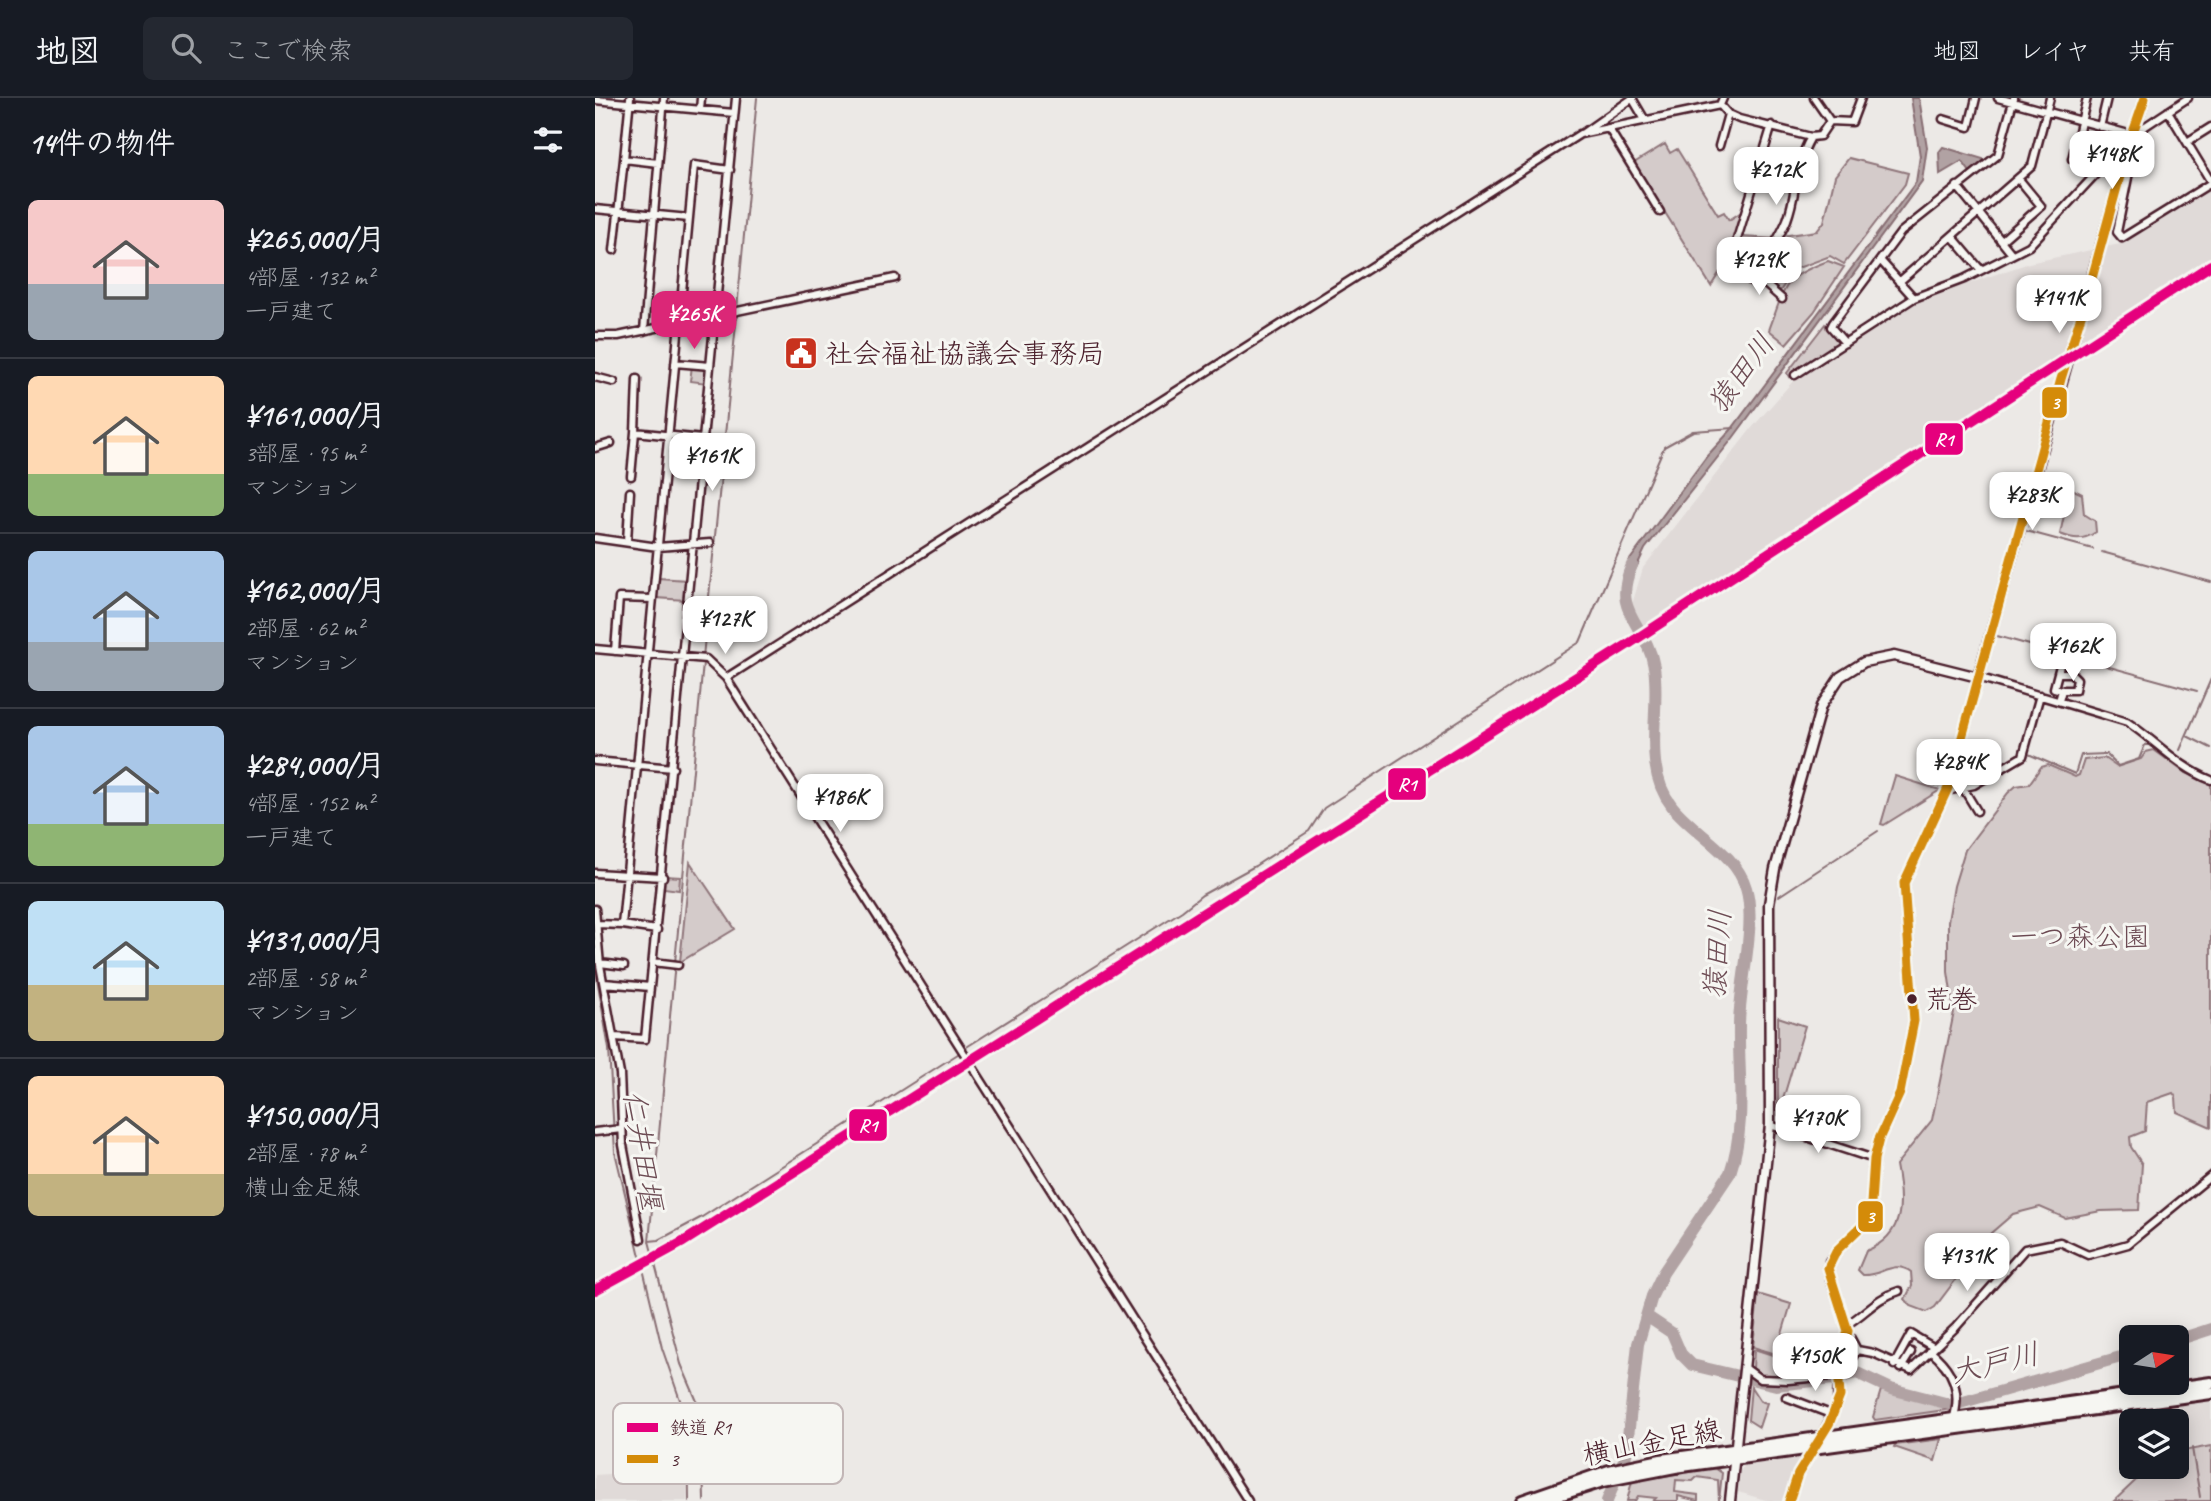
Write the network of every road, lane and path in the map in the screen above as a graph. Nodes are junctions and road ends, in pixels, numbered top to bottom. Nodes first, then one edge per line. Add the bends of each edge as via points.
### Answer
1 (664, 98) edge
2 (701, 98) edge
3 (736, 98) edge
4 (1633, 98) edge
5 (1814, 98) edge
6 (1861, 98) edge
7 (1976, 98) edge
8 (1998, 98) edge
9 (2050, 98) edge
10 (2087, 98) edge
11 (2107, 98) edge
12 (2145, 98) edge
13 (2188, 98) edge
14 (2013, 100) edge
15 (595, 101) edge
16 (629, 101) edge
17 (1721, 101) edge
18 (663, 106) junction
19 (700, 110) junction
20 (2168, 111) junction
21 (734, 113) junction
22 (2046, 113) junction
23 (1728, 114) junction
24 (1943, 119) dead end
25 (1645, 120) junction
26 (1830, 121) junction
27 (2081, 122) junction
28 (1772, 125) junction
29 (2100, 127) junction
30 (2211, 127) edge
31 (1609, 129) junction
32 (2133, 133) junction
33 (1580, 135) junction
34 (1811, 137) junction
35 (2187, 142) junction
36 (1719, 146) dead end
37 (2128, 148) junction
38 (624, 159) junction
39 (658, 163) junction
40 (2101, 169) junction
41 (730, 170) junction
42 (2018, 178) junction
43 (2211, 182) edge
44 (1957, 186) junction
45 (595, 209) edge
46 (620, 211) junction
47 (1660, 212) dead end
48 (1978, 213) junction
49 (653, 215) junction
50 (689, 218) junction
51 (1952, 236) junction
52 (2001, 241) junction
53 (614, 250) dead end
54 (2011, 253) junction
55 (1880, 260) junction
56 (1980, 269) junction
57 (895, 278) dead end
58 (1752, 279) junction
59 (1899, 282) junction
60 (1915, 298) junction
61 (1781, 299) dead end
62 (715, 316) junction
63 (678, 324) junction
64 (644, 331) junction
65 (595, 335) edge
66 (1845, 343) junction
67 (675, 363) junction
68 (710, 366) junction
69 (1795, 375) dead end
70 (595, 377) edge
71 (637, 379) dead end
72 (614, 382) dead end
73 (635, 432) junction
74 (668, 435) junction
75 (703, 439) junction
76 (611, 443) dead end
77 (595, 448) edge
78 (631, 476) dead end
79 (630, 492) dead end
80 (595, 538) edge
81 (627, 541) junction
82 (711, 543) dead end
83 (694, 545) junction
84 (658, 547) junction
85 (652, 599) junction
86 (595, 649) edge
87 (615, 651) junction
88 (646, 654) junction
89 (684, 657) junction
90 (2062, 659) dead end
91 (2058, 673) junction
92 (1978, 677) junction
93 (726, 678) junction
94 (2062, 690) junction
95 (2040, 695) junction
96 (2059, 701) junction
97 (595, 761) edge
98 (637, 764) junction
99 (673, 768) junction
100 (2211, 780) edge
101 (1963, 788) junction
102 (1947, 791) junction
103 (1977, 811) dead end
104 (595, 873) edge
105 (626, 874) junction
106 (663, 877) junction
107 (595, 909) edge
108 (597, 924) junction
109 (622, 925) junction
110 (657, 930) junction
111 (653, 962) junction
112 (599, 964) edge
113 (675, 965) dead end
114 (624, 966) dead end
115 (604, 983) junction
116 (650, 987) junction
117 (615, 1037) junction
118 (1770, 1125) junction
119 (622, 1129) junction
120 (595, 1132) edge
121 (1874, 1159) junction
122 (2211, 1176) edge
123 (641, 1239) dead end
124 (1899, 1291) dead end
125 (1846, 1325) junction
126 (1847, 1333) junction
127 (1932, 1349) junction
128 (1857, 1350) junction
129 (1911, 1352) dead end
130 (1898, 1366) junction
131 (1745, 1374) junction
132 (1839, 1374) junction
133 (2211, 1383) edge
134 (2211, 1393) edge
135 (1786, 1397) dead end
136 (2123, 1406) junction
137 (2124, 1409) edge
138 (1833, 1415) junction
139 (1952, 1424) junction
140 (1817, 1441) junction
141 (1735, 1453) junction
142 (1609, 1475) junction
143 (1248, 1501) edge
144 (1522, 1501) edge
145 (1540, 1501) edge
146 (1730, 1501) edge
147 (1789, 1501) edge

1 - 18 street
2 - 19 street
3 - 21 street
4 - 25 street
4 - 33 street
5 - 26 street
6 - 26 street via 1852,122
7 - 24 street via 1969,127
8 - 14 street
9 - 22 street
10 - 27 street
11 - 29 street
12 - 32 street
13 - 20 street
14 - 22 street
14 - 44 street via 1998,155
15 - 16 street
16 - 18 street
16 - 38 street
17 - 23 street
17 - 25 street
18 - 19 street
18 - 39 street
19 - 21 street
20 - 32 street
20 - 35 street
21 - 41 street
22 - 27 street
22 - 42 street via 2032,166
23 - 28 street
23 - 36 street
25 - 31 street
26 - 34 street via 1820,136
27 - 29 street
27 - 40 street via 2072,159
28 - 34 street
28 - 58 street via 1734,249
29 - 32 street
30 - 35 street
31 - 33 street
31 - 47 street
32 - 37 street
32 - 43 street via 2136,138 2117,232 2122,238
33 - 93 street
34 - 58 street via 1797,164 1788,217
35 - 43 street
37 - 40 street via 2118,149
37 - 92 street
38 - 39 street
38 - 46 street
39 - 49 street
40 - 54 street via 2038,238
41 - 50 street via 694,165
41 - 62 street
42 - 48 street
42 - 52 street via 2041,206
44 - 48 street
44 - 55 street via 1901,232
45 - 46 street
46 - 49 street
46 - 53 street
48 - 51 street
48 - 52 street
49 - 50 street
49 - 64 street
50 - 63 street
51 - 56 street
51 - 59 street
52 - 54 street
54 - 56 street
55 - 59 street
55 - 66 street via 1833,323
56 - 60 street
57 - 62 street
58 - 61 street
59 - 60 street
60 - 66 street
62 - 63 street
62 - 68 street
63 - 64 street
63 - 67 street
64 - 65 street
66 - 69 street
67 - 68 street
67 - 74 street
68 - 75 street
70 - 72 street
71 - 73 street
73 - 74 street
73 - 78 street
74 - 75 street
74 - 84 street
75 - 83 street
76 - 77 street
79 - 81 street
80 - 81 street
81 - 84 street
82 - 83 street
83 - 84 street
83 - 89 street
84 - 85 street
85 - 87 street via 619,598
85 - 88 street
86 - 87 street
87 - 88 street
88 - 89 street
88 - 98 street
89 - 93 street via 703,659
89 - 99 street
90 - 91 street
91 - 94 street via 2054,688
91 - 94 street via 2071,673 2077,679 2075,690
92 - 95 street
92 - 102 street
92 - 118 street via 1905,658 1877,658 1840,677 1824,698 1769,904
93 - 143 street
94 - 96 street
95 - 96 street
95 - 101 street via 2023,756
96 - 100 street via 2127,722 2190,772
97 - 98 street
98 - 99 street
98 - 105 street
99 - 106 street
101 - 102 street
101 - 103 street
102 - 121 street via 1904,883 1914,1021 1900,1093
104 - 105 street
105 - 106 street
105 - 109 street
106 - 110 street
107 - 108 street
108 - 109 street
108 - 112 street
109 - 110 street
110 - 111 street
111 - 113 street
111 - 116 street
112 - 114 street
112 - 115 street
115 - 116 street
115 - 117 street
116 - 117 street via 645,1039
117 - 119 street
118 - 121 street
118 - 131 street
119 - 120 street
119 - 123 street
121 - 125 street via 1870,1218 1837,1250 1828,1268
122 - 127 street via 2128,1244 2088,1255 2060,1242 2025,1249
124 - 125 street via 1871,1303 1865,1314
125 - 126 street
126 - 128 street
126 - 132 street
127 - 130 street via 1919,1366 1907,1371
127 - 130 street via 1912,1334
127 - 139 street via 1957,1384
128 - 130 street
128 - 132 street
129 - 130 street
131 - 132 street via 1773,1380
131 - 141 street
132 - 138 street via 1840,1396
133 - 139 main road, 横山金足線
134 - 136 main road, 横山金足線
135 - 138 street
136 - 137 street
136 - 139 main road, 横山金足線
138 - 140 street
139 - 140 main road, 横山金足線
140 - 141 main road, 横山金足線
140 - 147 street
141 - 142 main road, 横山金足線
141 - 146 street
142 - 144 main road, 横山金足線
142 - 145 main road, 横山金足線

